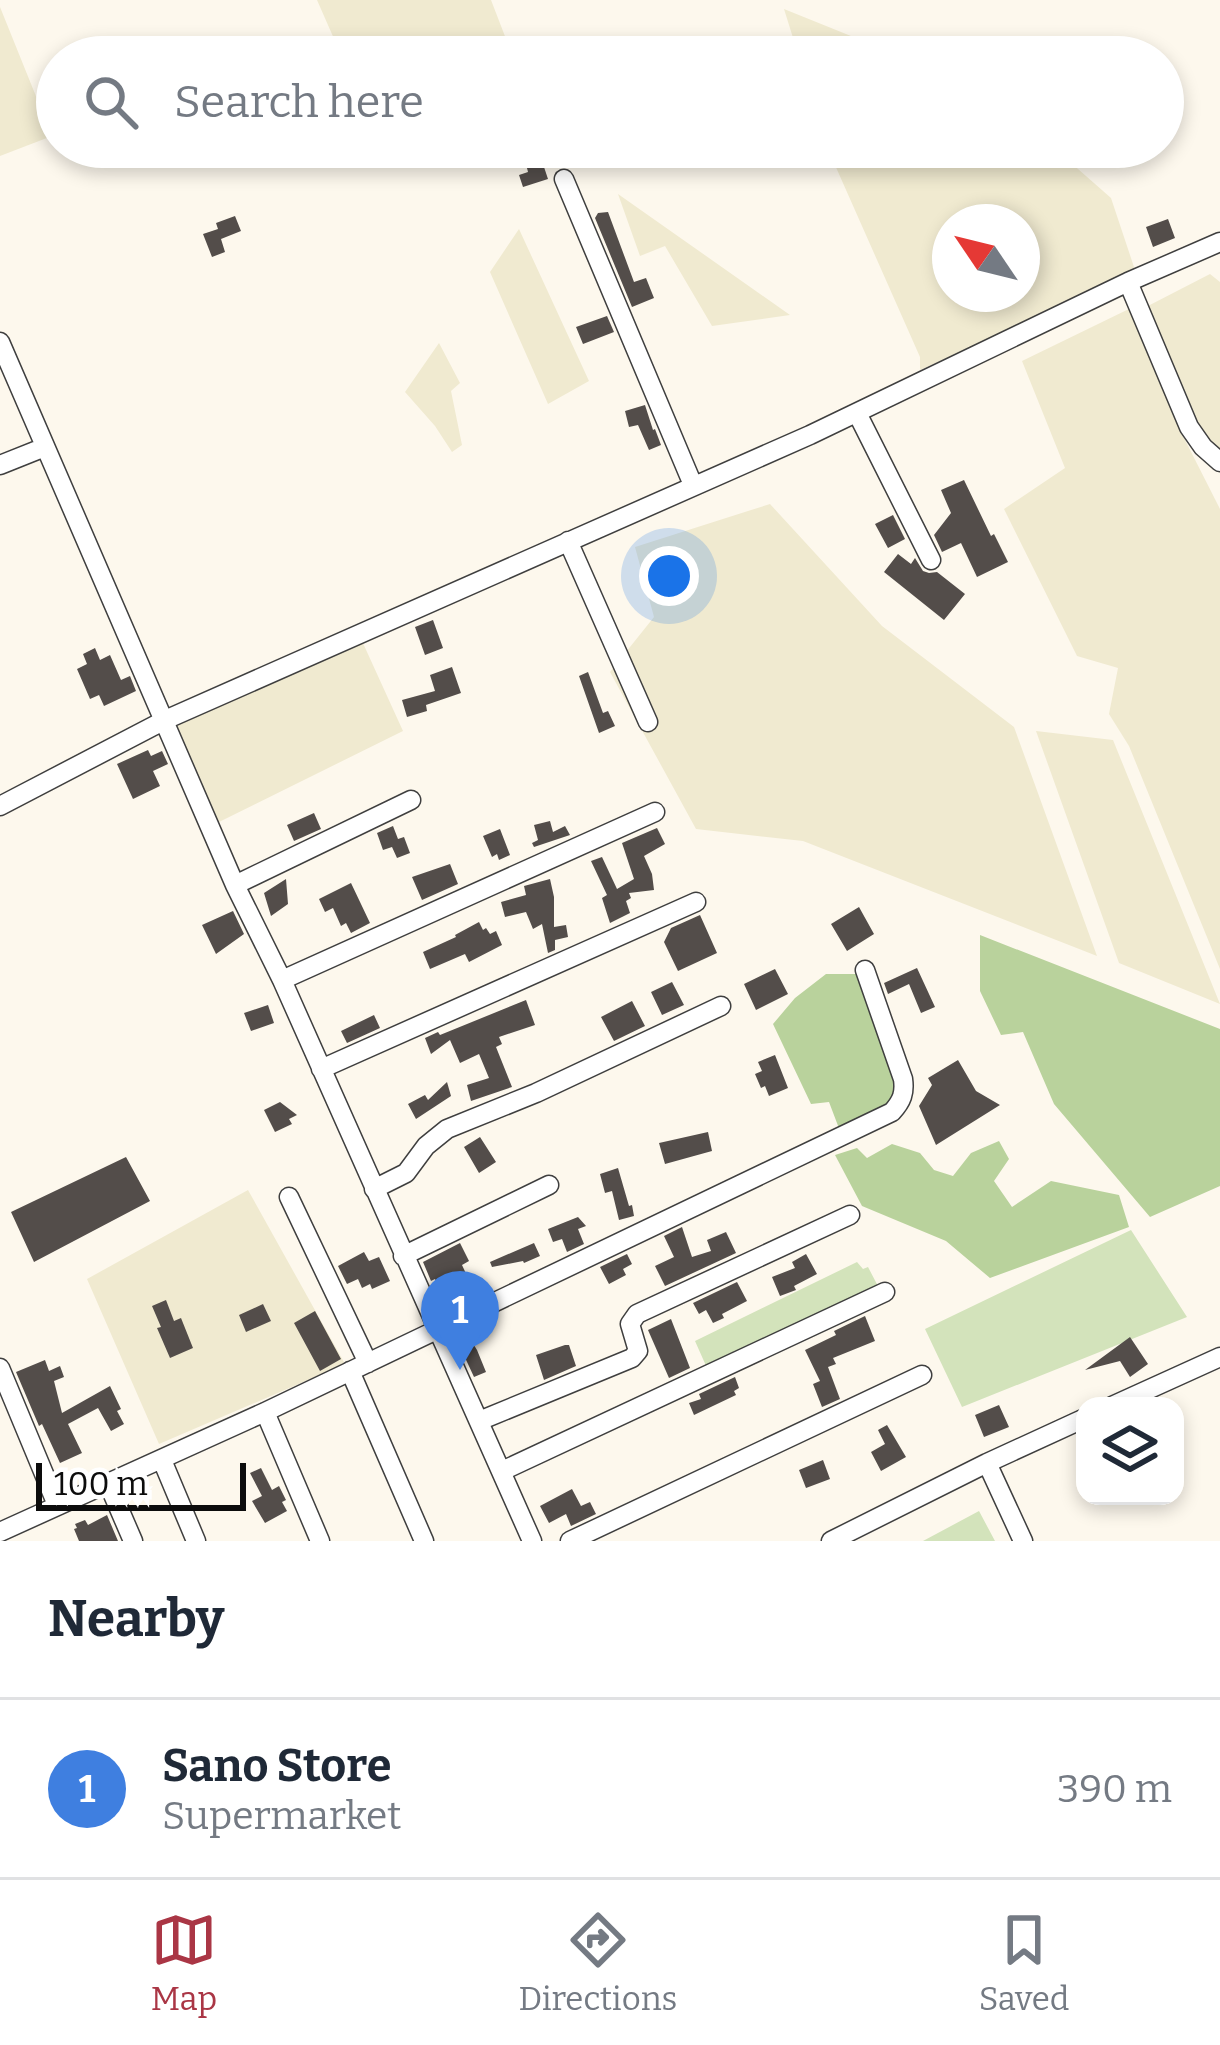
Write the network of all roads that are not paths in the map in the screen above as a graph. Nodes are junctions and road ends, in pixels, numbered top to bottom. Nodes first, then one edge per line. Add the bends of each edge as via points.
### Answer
1 (564, 179) dead end
2 (1220, 242) edge
3 (1129, 282) junction
4 (0, 342) edge
5 (857, 413) junction
6 (45, 447) junction
7 (1220, 462) edge
8 (0, 465) edge
9 (693, 485) junction
10 (568, 541) junction
11 (931, 560) dead end
12 (165, 720) junction
13 (648, 722) dead end
14 (411, 800) dead end
15 (0, 806) edge
16 (655, 812) dead end
17 (235, 885) junction
18 (696, 902) dead end
19 (865, 970) dead end
20 (282, 980) junction
21 (721, 1006) dead end
22 (320, 1069) junction
23 (549, 1185) dead end
24 (374, 1189) junction
25 (289, 1197) dead end
26 (850, 1215) dead end
27 (404, 1256) junction
28 (885, 1292) dead end
29 (436, 1329) junction
30 (1220, 1357) edge
31 (359, 1367) junction
32 (0, 1368) edge
33 (922, 1375) dead end
34 (1132, 1397) edge
35 (266, 1412) junction
36 (479, 1420) junction
37 (1076, 1422) edge
38 (162, 1460) junction
39 (987, 1463) junction
40 (502, 1471) junction
41 (109, 1483) junction
42 (57, 1505) junction
43 (0, 1532) edge
44 (133, 1541) edge
45 (196, 1541) edge
46 (320, 1541) edge
47 (424, 1541) edge
48 (532, 1541) edge
49 (570, 1541) edge
50 (831, 1541) edge
51 (1023, 1541) edge

1 - 9 street
2 - 3 street
3 - 5 street
3 - 7 street via 1189,427
4 - 6 street
5 - 9 street
5 - 11 street
6 - 8 street
6 - 12 street
9 - 10 street
10 - 12 street
10 - 13 street
12 - 15 street
12 - 17 street
14 - 17 street
16 - 20 street
17 - 20 street
18 - 22 street
19 - 29 street via 905,1089 892,1112
20 - 22 street
21 - 24 street via 447,1129 406,1173
22 - 24 street
23 - 27 street
24 - 27 street
25 - 31 street
26 - 36 street via 637,1314 632,1358
27 - 29 street
28 - 40 street
29 - 31 street
29 - 36 street
30 - 34 street
31 - 35 street
31 - 47 street
32 - 42 street
33 - 49 street
35 - 38 street
35 - 46 street
36 - 40 street
37 - 39 street
38 - 41 street
38 - 45 street
39 - 50 street
39 - 51 street
40 - 48 street
41 - 42 street
41 - 44 street
42 - 43 street

